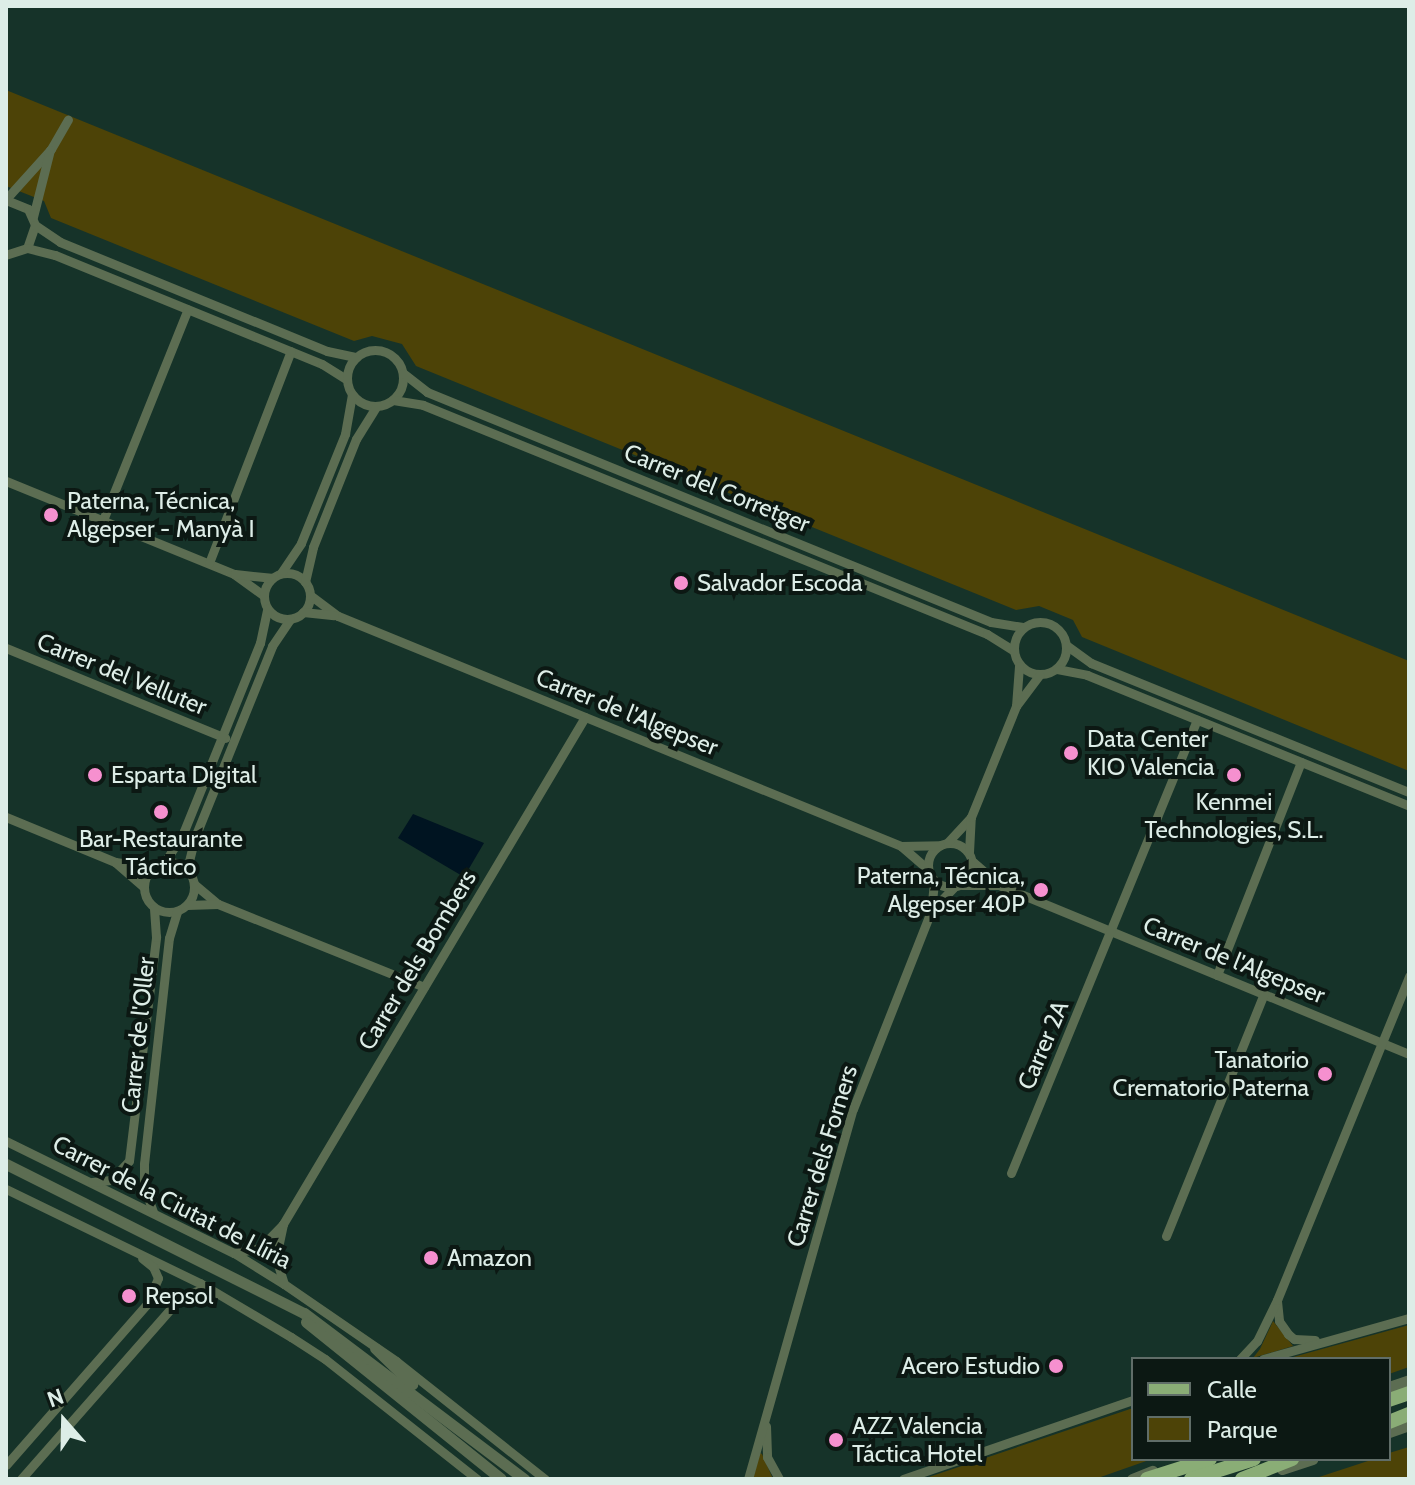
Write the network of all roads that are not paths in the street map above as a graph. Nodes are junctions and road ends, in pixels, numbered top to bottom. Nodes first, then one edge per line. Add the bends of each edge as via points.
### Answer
1 (68, 119) dead end
2 (51, 149) junction
3 (6, 199) edge
4 (34, 221) junction
5 (27, 248) junction
6 (8, 258) edge
7 (188, 309) junction
8 (291, 351) junction
9 (356, 357) junction
10 (403, 373) junction
11 (346, 379) junction
12 (352, 395) junction
13 (393, 400) junction
14 (377, 406) junction
15 (6, 481) edge
16 (103, 520) junction
17 (209, 563) junction
18 (281, 573) junction
19 (234, 574) junction
20 (271, 578) junction
21 (305, 582) junction
22 (263, 595) junction
23 (310, 595) junction
24 (267, 609) junction
25 (303, 612) junction
26 (338, 616) junction
27 (290, 619) junction
28 (1023, 627) junction
29 (1066, 645) junction
30 (6, 648) edge
31 (1013, 650) junction
32 (1019, 666) junction
33 (1057, 669) junction
34 (1039, 675) junction
35 (1016, 706) junction
36 (585, 717) junction
37 (1197, 720) junction
38 (222, 737) junction
39 (234, 741) junction
40 (1301, 762) junction
41 (1409, 792) edge
42 (1409, 806) edge
43 (6, 817) edge
44 (971, 817) junction
45 (944, 844) junction
46 (901, 846) junction
47 (971, 857) junction
48 (115, 862) junction
49 (165, 862) junction
50 (153, 867) junction
51 (187, 869) junction
52 (927, 869) junction
53 (934, 882) junction
54 (194, 884) junction
55 (999, 885) junction
56 (143, 886) junction
57 (957, 887) junction
58 (218, 904) junction
59 (187, 905) junction
60 (154, 908) junction
61 (177, 911) junction
62 (931, 911) junction
63 (1111, 932) junction
64 (1217, 975) junction
65 (1409, 976) edge
66 (424, 987) junction
67 (1264, 994) junction
68 (1382, 1042) junction
69 (1409, 1054) edge
70 (6, 1141) edge
71 (129, 1161) junction
72 (6, 1164) edge
73 (144, 1164) junction
74 (1011, 1173) dead end
75 (91, 1182) junction
76 (6, 1189) edge
77 (153, 1212) junction
78 (283, 1224) junction
79 (1166, 1236) dead end
80 (133, 1251) junction
81 (234, 1253) junction
82 (284, 1284) junction
83 (263, 1292) junction
84 (1277, 1300) junction
85 (239, 1306) junction
86 (1409, 1318) edge
87 (120, 1335) junction
88 (1334, 1338) junction
89 (375, 1348) junction
90 (135, 1349) junction
91 (1242, 1357) edge
92 (1270, 1357) edge
93 (1131, 1401) edge
94 (1409, 1412) edge
95 (766, 1418) junction
96 (1391, 1421) edge
97 (491, 1453) junction
98 (1182, 1461) edge
99 (1204, 1461) edge
100 (1218, 1461) edge
101 (1248, 1461) edge
102 (1287, 1461) edge
103 (1306, 1461) edge
104 (6, 1465) edge
105 (21, 1479) edge
106 (477, 1479) edge
107 (501, 1479) edge
108 (524, 1479) edge
109 (545, 1479) edge
110 (748, 1479) edge
111 (779, 1479) edge
112 (903, 1479) edge
113 (1132, 1479) edge
114 (1147, 1479) edge
115 (1169, 1479) edge
116 (1191, 1479) edge
117 (1242, 1479) edge
118 (1255, 1479) edge

1 - 2 street
2 - 3 street
2 - 4 street
3 - 4 street via 21,204
4 - 5 street
4 - 9 street via 74,248 327,351
5 - 6 street
5 - 7 street
7 - 8 street
7 - 16 street
8 - 11 street
8 - 17 street
9 - 10 street via 369,350 384,351
9 - 11 street
10 - 13 street
10 - 28 street, Carrer del Corretger via 441,397 991,622
11 - 12 street
12 - 14 street via 367,406
12 - 18 street via 345,434 301,543
13 - 14 street
13 - 31 street, Carrer del Corretger via 423,405 987,634
14 - 21 street via 356,439 313,547
15 - 16 street
16 - 17 street
17 - 19 street
18 - 20 street
18 - 21 street
19 - 20 street
19 - 22 street
20 - 22 street
21 - 23 street
22 - 24 street
23 - 25 street
23 - 26 street
24 - 27 street
24 - 38 street via 260,643
25 - 26 street
25 - 27 street
26 - 36 street, Carrer de l'Algepser
27 - 39 street via 272,646
28 - 29 street via 1038,621 1054,626
28 - 31 street
29 - 33 street
29 - 41 street via 1091,663
30 - 38 street, Carrer del Velluter
31 - 32 street
32 - 34 street
32 - 35 street
33 - 34 street
33 - 37 street via 1087,675
34 - 35 street
35 - 44 street
36 - 46 street, Carrer de l'Algepser
36 - 66 street, Carrer dels Bombers
37 - 40 street
37 - 63 street, Carrer 2A
38 - 39 street
38 - 49 street via 184,831
39 - 51 street
40 - 42 street
40 - 64 street
43 - 48 street
44 - 45 street
44 - 47 street
45 - 46 street
45 - 47 street via 956,843
45 - 52 street via 928,859
46 - 52 street
47 - 55 street
47 - 57 street via 971,875
48 - 50 street
48 - 56 street
49 - 50 street
49 - 51 street
50 - 56 street
51 - 54 street
52 - 53 street
53 - 57 street
53 - 62 street, Carrer dels Forners
54 - 58 street
54 - 59 street
55 - 57 street
55 - 63 street, Carrer de l'Algepser
56 - 60 street
57 - 62 street, Carrer dels Forners
58 - 59 street
58 - 66 street
59 - 61 street
60 - 61 street
60 - 71 street, Carrer de l'Oller via 156,937
61 - 73 street, Carrer de l'Oller via 169,938
62 - 95 street, Carrer dels Forners via 853,1109
63 - 64 street, Carrer de l'Algepser
63 - 74 street, Carrer 2A
64 - 67 street, Carrer de l'Algepser
65 - 68 street
66 - 78 street, Carrer dels Bombers
67 - 68 street, Carrer de l'Algepser
67 - 79 street
68 - 69 street, Carrer de l'Algepser
68 - 84 street
70 - 75 street, Carrer de la Ciutat de Llíria
71 - 73 street
71 - 75 street via 111,1180
72 - 83 street, Carrer de la Ciutat de Llíria
73 - 77 street, Carrer de l'Oller via 144,1186
75 - 77 street, Carrer de la Ciutat de Llíria
76 - 80 street
77 - 81 street, Carrer de la Ciutat de Llíria
78 - 81 street, Carrer dels Bombers via 260,1248
78 - 82 street, Carrer dels Bombers via 276,1258
80 - 85 street
80 - 87 street via 158,1278 147,1304
81 - 82 street, Carrer de la Ciutat de Llíria
82 - 89 street, Carrer de la Ciutat de Llíria
83 - 97 street, Carrer de la Ciutat de Llíria via 352,1346
83 - 107 street, Carrer de la Ciutat de Llíria
84 - 88 street via 1279,1321 1294,1339
84 - 91 street via 1257,1341
85 - 90 street via 190,1291
85 - 106 street via 325,1359
86 - 88 street
87 - 90 street
87 - 104 street
88 - 92 street
89 - 97 street
89 - 109 street, Carrer de la Ciutat de Llíria
90 - 105 street
93 - 112 street
94 - 96 main road
95 - 110 street, Carrer dels Forners
95 - 111 street, Carrer dels Forners via 767,1457
97 - 108 street, Carrer de la Ciutat de Llíria
98 - 113 street
99 - 114 main road
100 - 115 main road
101 - 116 main road
102 - 117 main road
103 - 118 street

